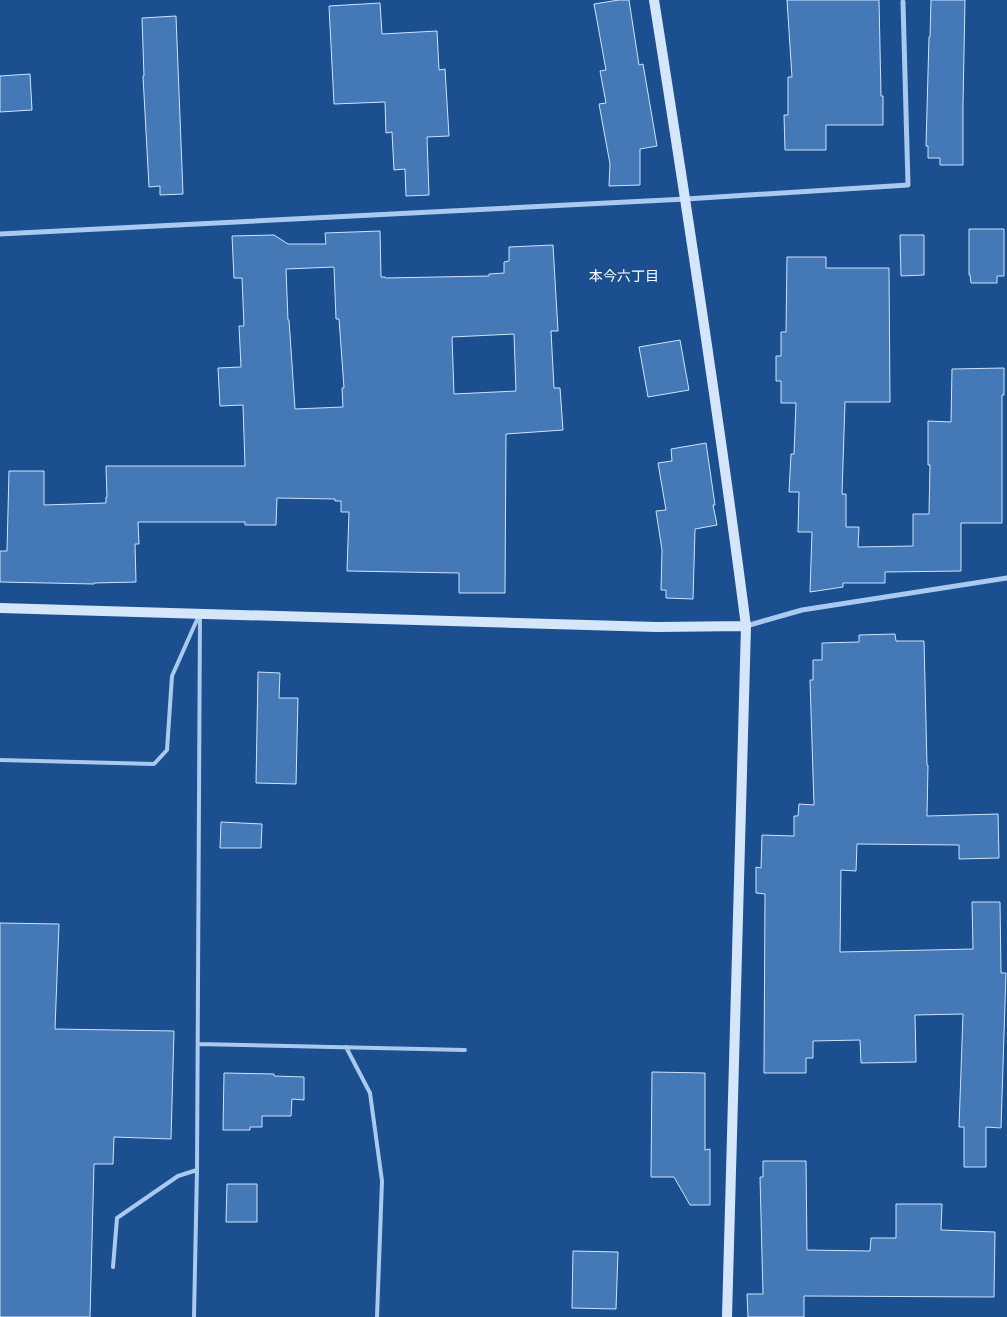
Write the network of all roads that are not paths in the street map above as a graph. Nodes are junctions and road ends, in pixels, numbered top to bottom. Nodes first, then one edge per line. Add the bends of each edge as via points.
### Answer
1 (654, 0) edge
2 (903, 2) dead end
3 (686, 199) junction
4 (0, 234) edge
5 (1007, 578) edge
6 (0, 608) edge
7 (200, 613) junction
8 (746, 626) junction
9 (0, 760) edge
10 (198, 1044) junction
11 (346, 1047) junction
12 (465, 1050) dead end
13 (197, 1170) junction
14 (113, 1267) dead end
15 (194, 1317) edge
16 (377, 1317) edge
17 (727, 1317) edge

1 - 3 street
2 - 3 street via 908,186
3 - 4 street
3 - 8 street
5 - 8 street via 802,610
6 - 7 street
7 - 8 street via 657,628
7 - 9 lane via 172,676 167,750 154,764
7 - 10 lane
8 - 17 street
10 - 11 lane
10 - 13 lane
11 - 12 lane
11 - 16 lane via 370,1093 382,1181
13 - 14 lane via 178,1176 117,1218
13 - 15 lane

